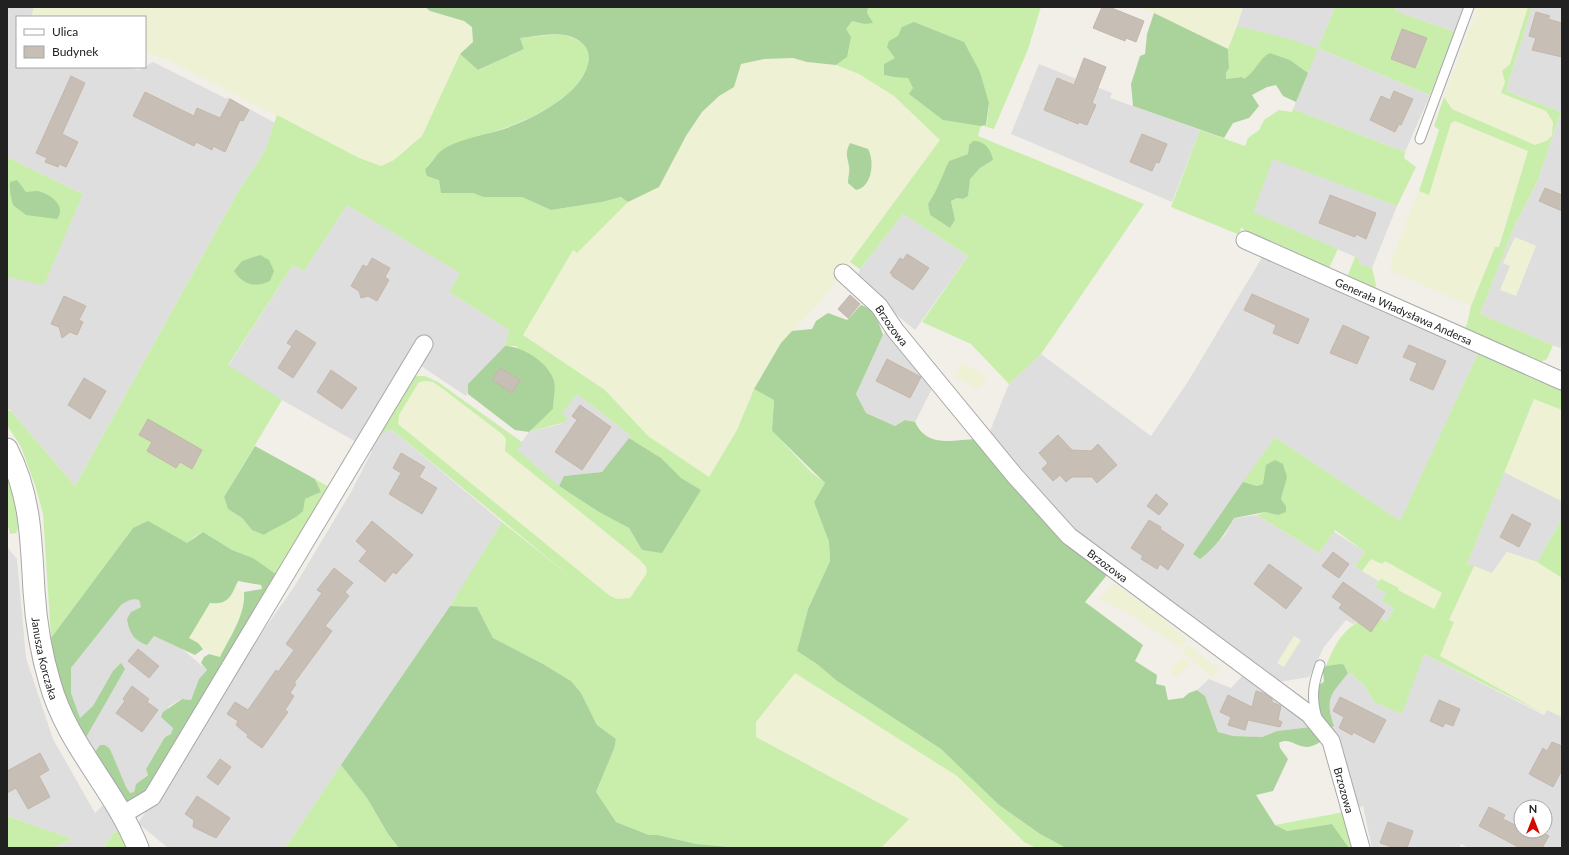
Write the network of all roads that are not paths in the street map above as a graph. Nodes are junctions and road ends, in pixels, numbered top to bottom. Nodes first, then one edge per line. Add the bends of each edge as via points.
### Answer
1 (1469, 7) edge
2 (1420, 139) dead end
3 (1245, 240) dead end
4 (843, 274) dead end
5 (424, 344) dead end
6 (1562, 381) edge
7 (7, 449) edge
8 (1320, 665) dead end
9 (1315, 723) junction
10 (122, 815) junction
11 (138, 848) edge
12 (1361, 848) edge

1 - 2 lane
3 - 6 street, Generała Władysława Andersa
4 - 9 street, Brzozowa via 879,306 895,330 1015,476 1069,536 1309,714
5 - 10 street via 152,797
7 - 10 street, Janusza Korczaka via 22,484 29,510 39,637 50,684 62,719
8 - 9 lane via 1312,687
9 - 12 street, Brzozowa via 1331,741
10 - 11 street, Janusza Korczaka

